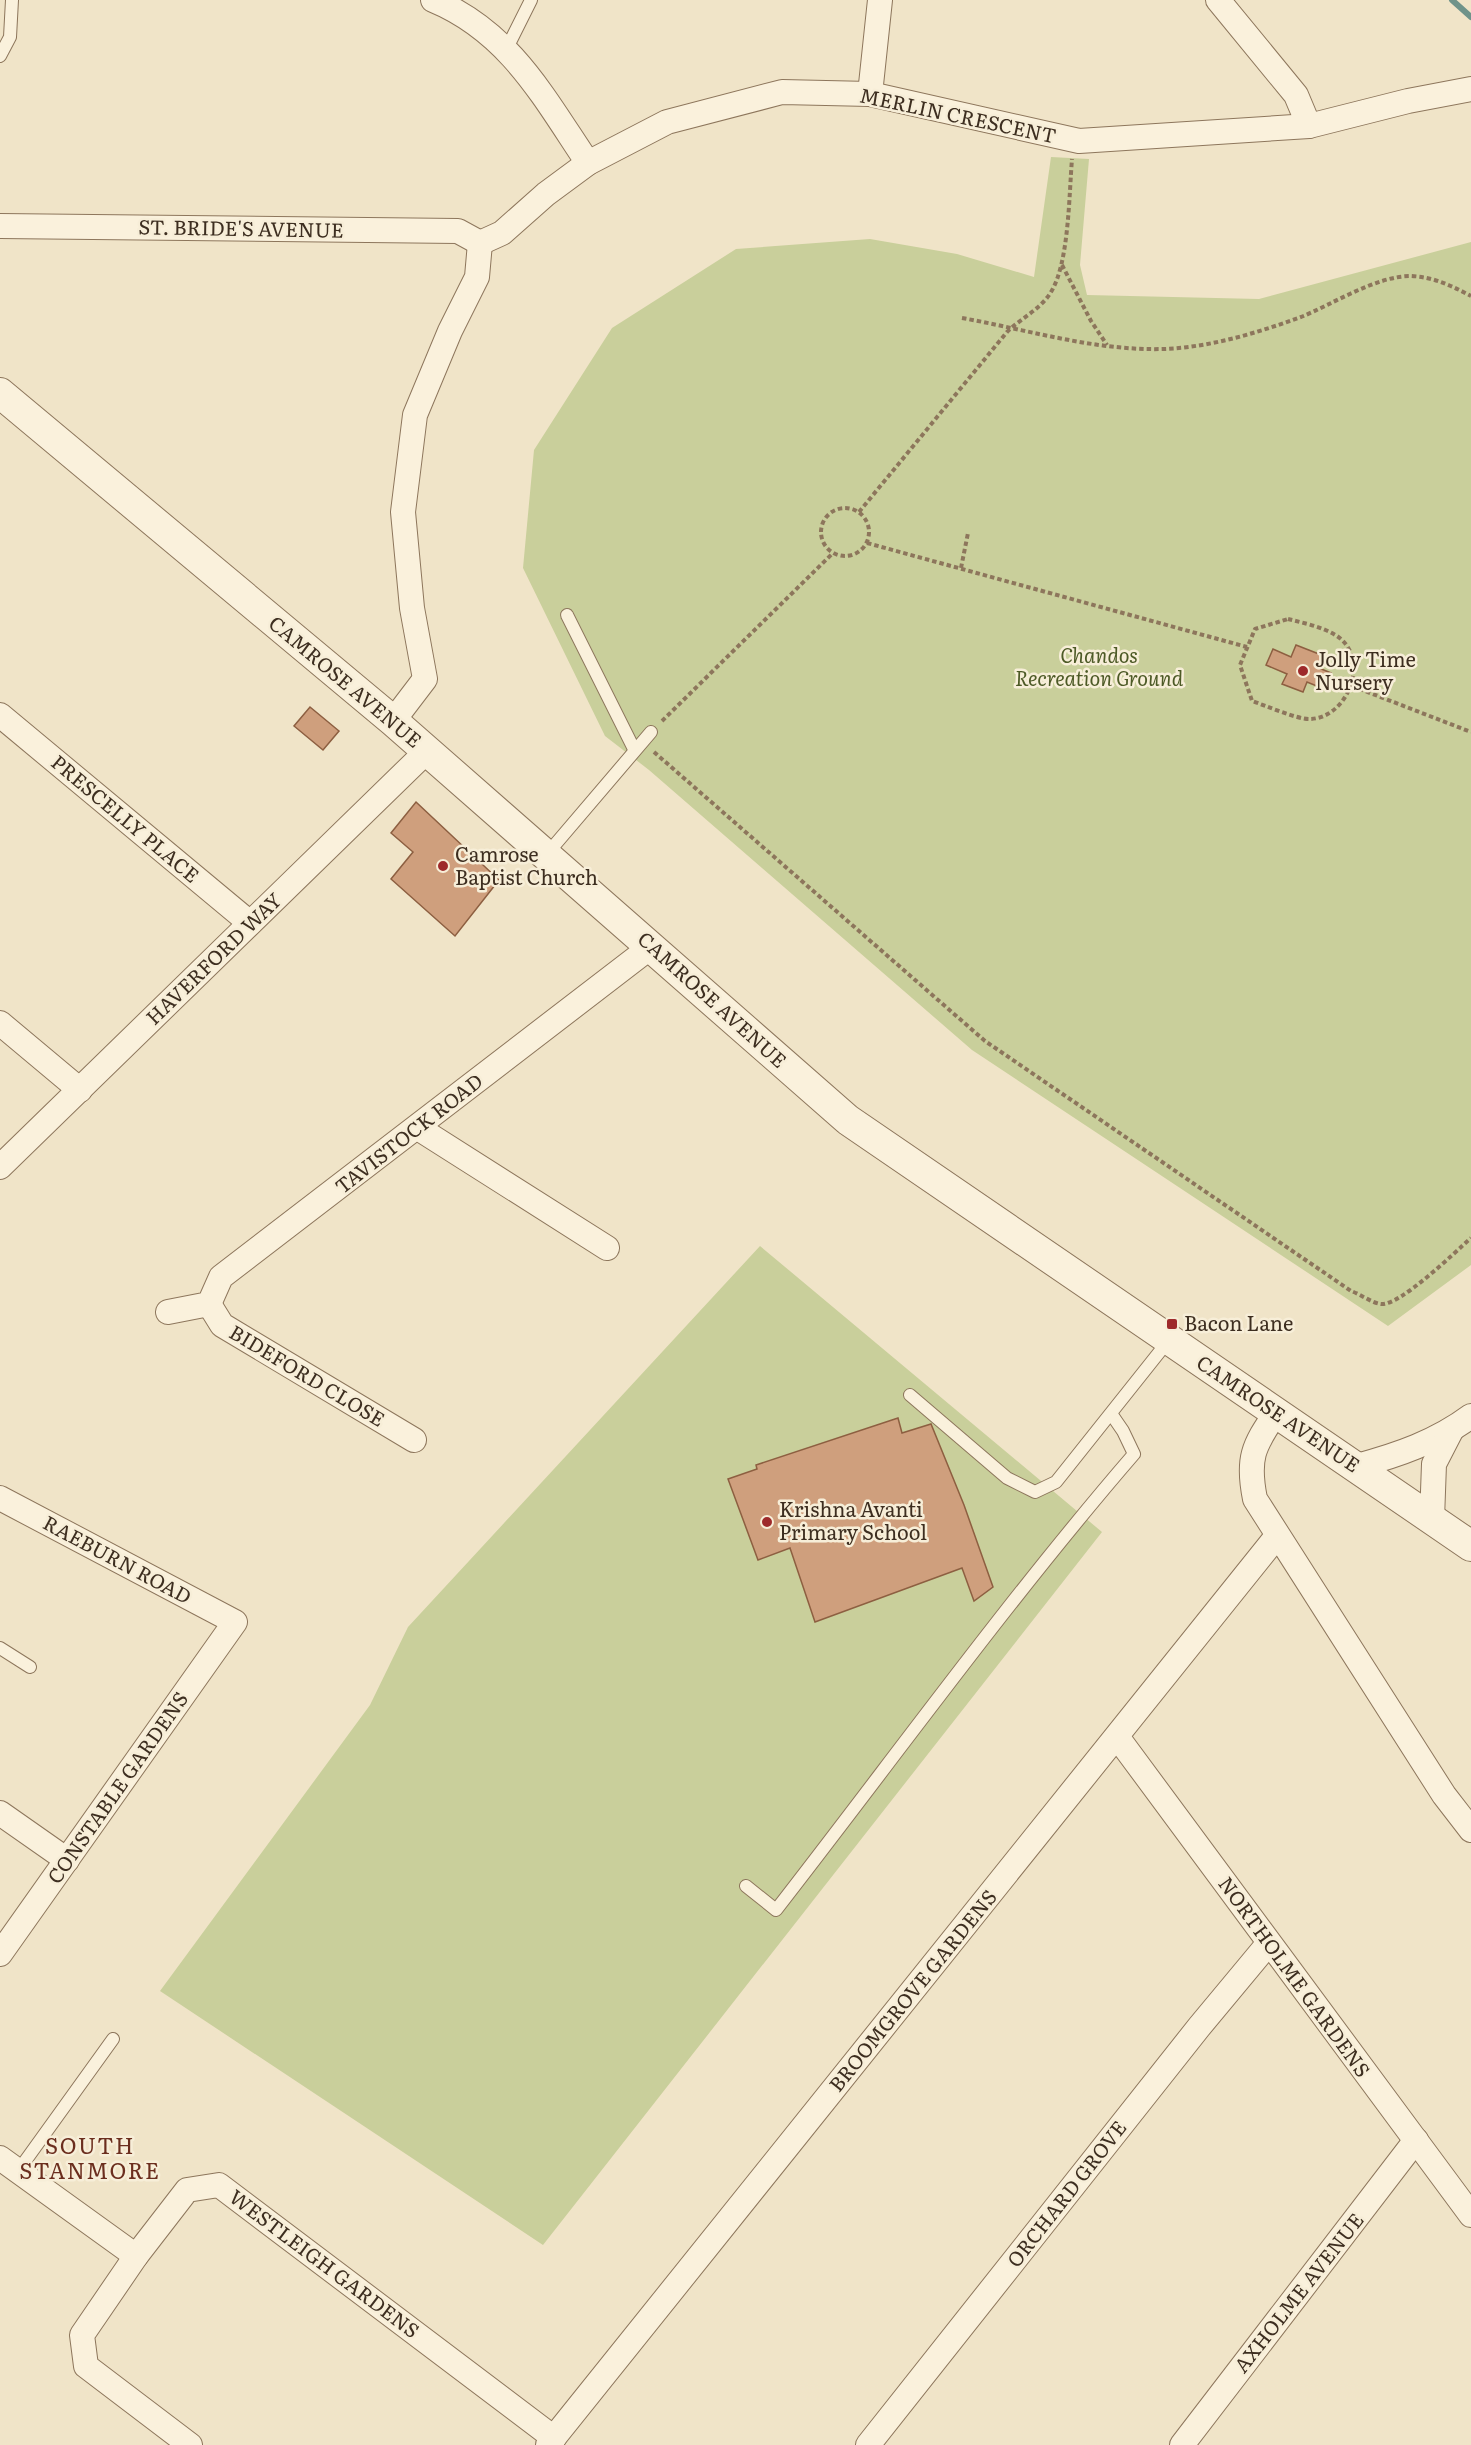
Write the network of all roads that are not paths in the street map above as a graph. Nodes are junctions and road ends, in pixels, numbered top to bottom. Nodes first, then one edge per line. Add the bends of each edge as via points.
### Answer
1 (12, 0) edge
2 (433, 0) edge
3 (531, 0) edge
4 (880, 0) edge
5 (1218, 0) edge
6 (507, 48) junction
7 (0, 56) edge
8 (1471, 89) edge
9 (870, 94) junction
10 (1309, 126) junction
11 (588, 163) junction
12 (0, 226) edge
13 (480, 243) junction
14 (5, 405) edge
15 (567, 615) dead end
16 (0, 715) edge
17 (393, 721) junction
18 (651, 732) road end
19 (638, 746) junction
20 (428, 750) junction
21 (547, 854) junction
22 (250, 923) junction
23 (652, 946) junction
24 (0, 1023) edge
25 (80, 1090) junction
26 (418, 1128) junction
27 (0, 1167) edge
28 (608, 1248) dead end
29 (209, 1304) junction
30 (168, 1312) dead end
31 (1169, 1340) junction
32 (910, 1395) dead end
33 (1276, 1413) junction
34 (1112, 1415) junction
35 (1471, 1416) edge
36 (1451, 1431) junction
37 (414, 1440) dead end
38 (1357, 1466) junction
39 (0, 1498) edge
40 (1432, 1519) junction
41 (1277, 1536) junction
42 (1471, 1546) edge
43 (235, 1622) joint
44 (0, 1648) edge
45 (30, 1666) dead end
46 (1118, 1738) junction
47 (0, 1813) edge
48 (1471, 1830) edge
49 (67, 1860) junction
50 (746, 1886) dead end
51 (1268, 1944) junction
52 (0, 1954) edge
53 (113, 2040) dead end
54 (1416, 2140) junction
55 (9, 2164) edge
56 (1471, 2215) edge
57 (136, 2256) junction
58 (551, 2441) edge
59 (190, 2445) edge
60 (868, 2445) edge
61 (1182, 2445) edge

1 - 7 lane via 10,37
2 - 6 street via 457,10
3 - 6 lane
4 - 9 street
5 - 10 street via 1296,95
6 - 11 street
8 - 10 street, MERLIN CRESCENT
9 - 10 street, MERLIN CRESCENT via 1078,141
9 - 11 street, MERLIN CRESCENT via 782,92 667,122
11 - 13 street, MERLIN CRESCENT via 502,233
12 - 13 street, ST. BRIDE'S AVENUE via 458,231
13 - 17 street via 477,277 415,416 403,512 412,608 425,679
14 - 17 street, CAMROSE AVENUE
15 - 19 lane
16 - 22 street, PRESCELLY PLACE
17 - 20 street, CAMROSE AVENUE
18 - 19 lane
19 - 21 lane
20 - 21 street, CAMROSE AVENUE
20 - 22 street, HAVERFORD WAY
21 - 23 street, CAMROSE AVENUE
22 - 25 street, HAVERFORD WAY
23 - 26 street, TAVISTOCK ROAD
23 - 31 street, CAMROSE AVENUE via 848,1120
24 - 25 street
25 - 27 street, HAVERFORD WAY
26 - 28 street
26 - 29 street, TAVISTOCK ROAD via 221,1277
29 - 30 street
29 - 37 street, BIDEFORD CLOSE via 222,1325
31 - 33 street, CAMROSE AVENUE
31 - 34 lane
32 - 34 lane via 1007,1478 1035,1492 1056,1482
33 - 38 street, CAMROSE AVENUE
33 - 41 street via 1258,1440 1250,1472 1255,1499
34 - 50 lane via 1134,1454 1084,1510 776,1910
35 - 36 street
36 - 38 street via 1401,1454
36 - 40 street via 1434,1464
38 - 40 street, CAMROSE AVENUE
39 - 43 street, RAEBURN ROAD
40 - 42 street, CAMROSE AVENUE
41 - 46 street, BROOMGROVE GARDENS
41 - 48 street via 1444,1795
43 - 49 street, CONSTABLE GARDENS
44 - 45 lane
46 - 51 street, NORTHOLME GARDENS
46 - 58 street, BROOMGROVE GARDENS
47 - 49 street
49 - 52 street, CONSTABLE GARDENS
51 - 54 street, NORTHOLME GARDENS
51 - 60 street, ORCHARD GROVE
53 - 55 lane
54 - 56 street, NORTHOLME GARDENS
54 - 61 street, AXHOLME AVENUE
55 - 57 street
57 - 58 street, WESTLEIGH GARDENS via 187,2190 219,2185
57 - 59 street, WESTLEIGH GARDENS via 82,2336 86,2366

